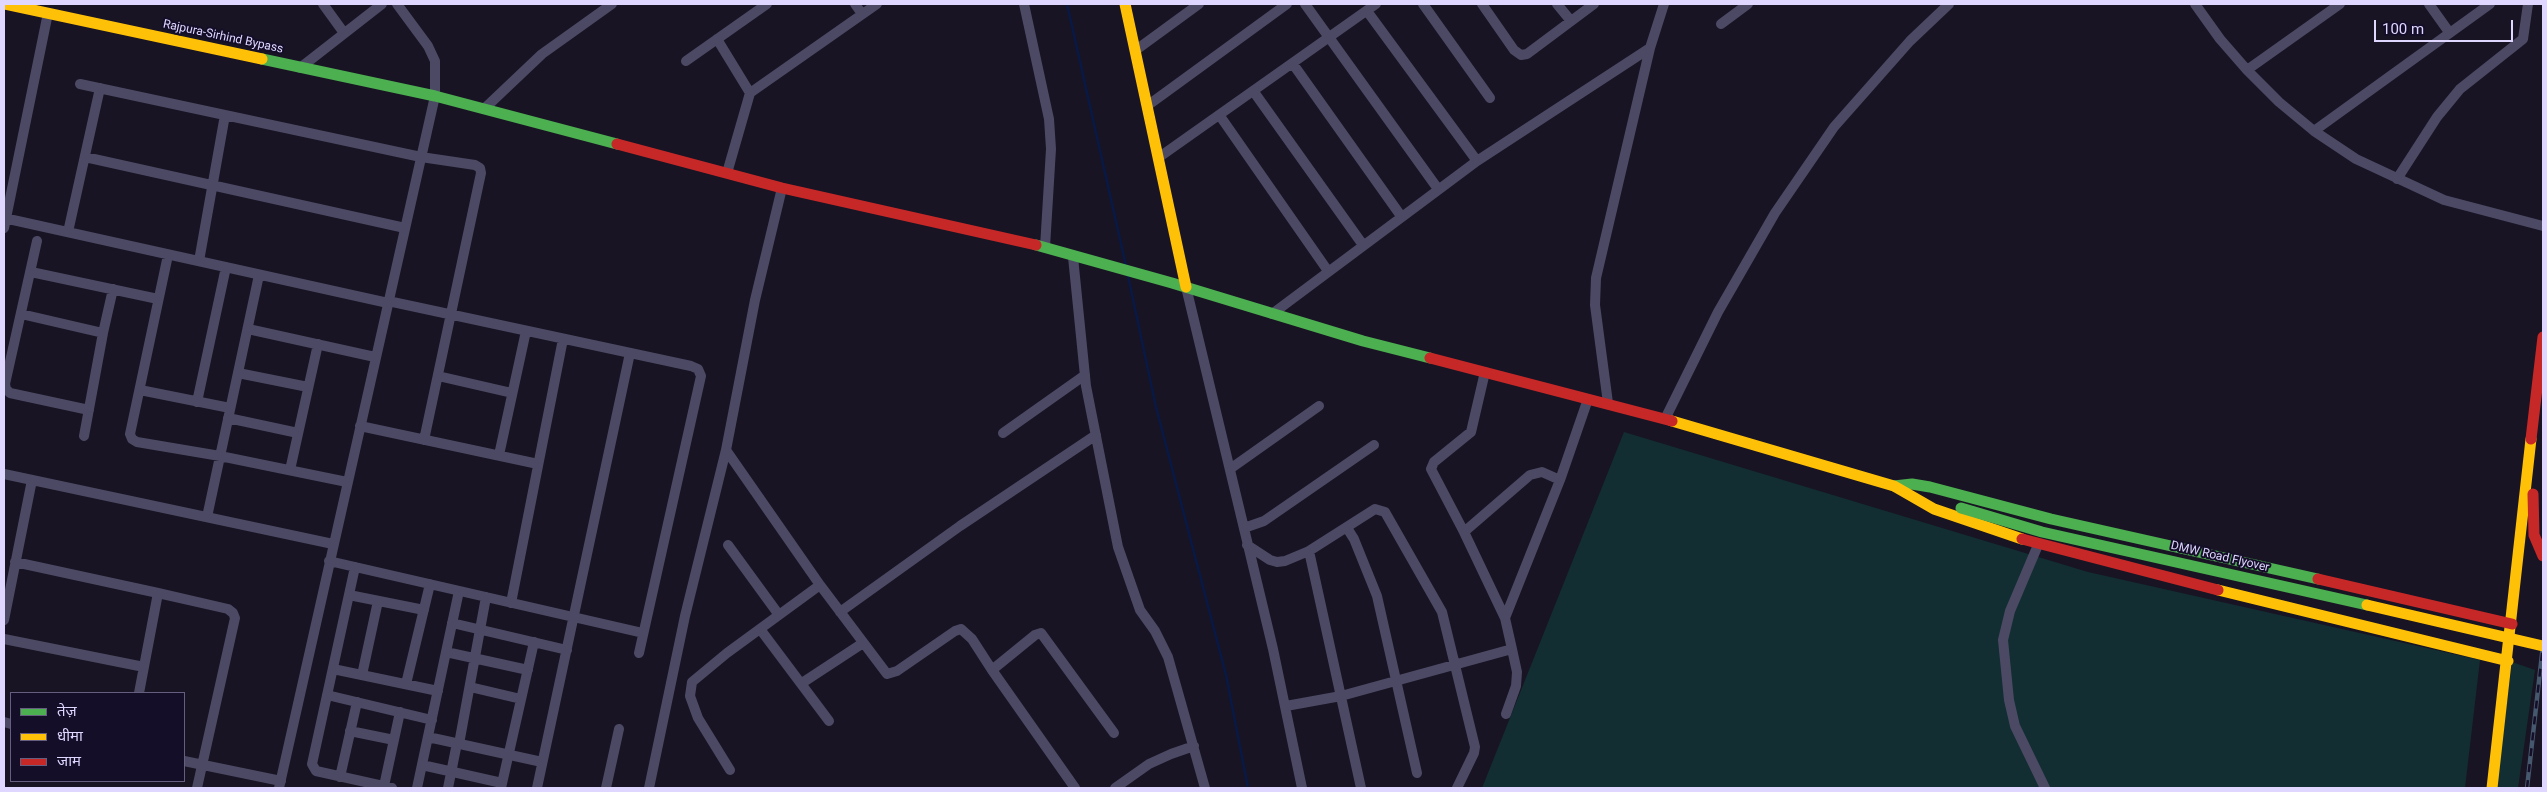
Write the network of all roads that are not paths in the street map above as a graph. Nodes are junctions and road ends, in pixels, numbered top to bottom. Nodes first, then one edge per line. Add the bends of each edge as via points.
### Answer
1 (5, 4) edge
2 (322, 4) edge
3 (382, 4) edge
4 (397, 4) edge
5 (612, 4) edge
6 (767, 4) edge
7 (855, 4) edge
8 (877, 4) edge
9 (1024, 4) edge
10 (1126, 4) edge
11 (1199, 4) edge
12 (1287, 4) edge
13 (1305, 4) edge
14 (1376, 4) edge
15 (1423, 4) edge
16 (1482, 4) edge
17 (1558, 4) edge
18 (1594, 4) edge
19 (1664, 4) edge
20 (1748, 4) edge
21 (1949, 4) edge
22 (2197, 4) edge
23 (2340, 4) edge
24 (2429, 4) edge
25 (2490, 4) edge
26 (2528, 4) edge
27 (1367, 11) junction
28 (48, 13) junction
29 (862, 14) junction
30 (1571, 21) junction
31 (1720, 24) dead end
32 (2449, 32) junction
33 (344, 33) junction
34 (1330, 38) junction
35 (717, 39) junction
36 (1650, 48) junction
37 (1136, 50) junction
38 (686, 61) dead end
39 (1293, 64) junction
40 (300, 68) junction
41 (2247, 70) junction
42 (80, 84) dead end
43 (100, 88) junction
44 (1254, 92) junction
45 (750, 93) junction
46 (435, 96) junction
47 (1490, 98) dead end
48 (1147, 106) junction
49 (484, 109) junction
50 (225, 115) junction
51 (1220, 116) junction
52 (2314, 131) junction
53 (85, 157) junction
54 (421, 157) junction
55 (1158, 158) junction
56 (1477, 161) junction
57 (727, 173) junction
58 (2397, 179) junction
59 (213, 185) junction
60 (782, 188) junction
61 (1438, 189) junction
62 (1401, 216) junction
63 (4, 222) edge
64 (2543, 226) edge
65 (405, 228) junction
66 (68, 232) junction
67 (37, 241) dead end
68 (1363, 245) junction
69 (1045, 247) junction
70 (168, 254) junction
71 (1079, 259) junction
72 (199, 262) junction
73 (226, 267) junction
74 (1328, 271) junction
75 (31, 272) junction
76 (259, 275) junction
77 (1186, 287) junction
78 (113, 289) junction
79 (158, 299) junction
80 (388, 302) junction
81 (21, 314) junction
82 (450, 314) junction
83 (1272, 314) junction
84 (248, 328) junction
85 (526, 331) junction
86 (103, 333) junction
87 (2543, 337) edge
88 (563, 339) junction
89 (318, 344) junction
90 (630, 353) junction
91 (375, 357) junction
92 (1485, 372) junction
93 (238, 373) junction
94 (1085, 375) junction
95 (438, 376) junction
96 (308, 387) junction
97 (140, 390) junction
98 (512, 393) junction
99 (1588, 399) junction
100 (198, 402) junction
101 (1608, 403) junction
102 (1319, 406) dead end
103 (89, 410) junction
104 (230, 413) junction
105 (1665, 419) junction
106 (360, 426) junction
107 (298, 433) junction
108 (1003, 433) dead end
109 (1096, 435) junction
110 (84, 436) dead end
111 (424, 440) junction
112 (1374, 445) dead end
113 (726, 450) junction
114 (499, 455) junction
115 (220, 456) junction
116 (2530, 463) junction
117 (538, 464) junction
118 (1230, 469) junction
119 (290, 470) junction
120 (4, 474) edge
121 (32, 480) junction
122 (1560, 480) junction
123 (347, 482) junction
124 (1894, 486) junction
125 (207, 518) junction
126 (1244, 528) junction
127 (1347, 528) junction
128 (1464, 532) junction
129 (333, 544) junction
130 (1247, 544) junction
131 (728, 545) dead end
132 (2038, 545) junction
133 (1309, 551) junction
134 (2543, 556) edge
135 (329, 561) junction
136 (15, 562) junction
137 (355, 567) junction
138 (430, 584) junction
139 (820, 585) junction
140 (459, 591) junction
141 (158, 593) junction
142 (349, 595) junction
143 (486, 597) junction
144 (378, 601) junction
145 (511, 603) junction
146 (424, 610) junction
147 (840, 612) junction
148 (779, 614) junction
149 (575, 617) junction
150 (1504, 618) junction
151 (4, 620) edge
152 (452, 623) junction
153 (2512, 624) junction
154 (760, 629) junction
155 (479, 630) junction
156 (643, 633) junction
157 (4, 640) edge
158 (534, 642) junction
159 (863, 643) junction
160 (2543, 646) edge
161 (1512, 649) junction
162 (568, 650) junction
163 (446, 652) junction
164 (640, 652) dead end
165 (476, 659) junction
166 (2508, 661) junction
167 (1454, 664) junction
168 (144, 667) junction
169 (332, 668) junction
170 (528, 670) junction
171 (992, 670) junction
172 (362, 675) junction
173 (1396, 679) junction
174 (802, 683) junction
175 (406, 684) junction
176 (470, 687) junction
177 (438, 691) junction
178 (139, 692) edge
179 (327, 695) junction
180 (1341, 696) junction
181 (521, 699) junction
182 (357, 702) junction
183 (1286, 706) junction
184 (400, 712) junction
185 (1506, 714) dead end
186 (432, 720) junction
187 (829, 721) dead end
188 (619, 729) dead end
189 (350, 731) junction
190 (1114, 733) dead end
191 (428, 737) junction
192 (394, 740) junction
193 (458, 744) junction
194 (1194, 746) junction
195 (508, 754) junction
196 (185, 760) edge
197 (542, 762) junction
198 (202, 764) junction
199 (422, 766) junction
200 (730, 770) dead end
201 (451, 772) junction
202 (1417, 773) dead end
203 (340, 777) junction
204 (280, 785) edge
205 (501, 785) edge
206 (388, 787) edge
207 (197, 788) edge
208 (417, 788) edge
209 (448, 788) edge
210 (536, 788) edge
211 (606, 788) edge
212 (649, 788) edge
213 (1075, 788) edge
214 (1115, 788) edge
215 (1205, 788) edge
216 (1302, 788) edge
217 (1361, 788) edge
218 (1457, 788) edge
219 (2045, 788) edge
220 (2492, 788) edge

1 - 28 main road, Rajpura-Sirhind Bypass
2 - 33 street
3 - 33 street
4 - 46 street via 428,46 434,61
5 - 49 street via 542,54
6 - 35 street
7 - 29 street
8 - 29 street
9 - 69 street via 1049,119 1051,148
10 - 37 main road
11 - 37 street
12 - 48 street
13 - 34 street
14 - 27 street
15 - 47 street
16 - 30 street via 1514,50 1521,55 1527,54
17 - 30 street
18 - 30 street
19 - 36 street
20 - 31 street
21 - 105 street via 1910,41 1841,119 1775,213 1718,312
22 - 41 street
23 - 41 street
24 - 32 street
25 - 32 street
26 - 58 street via 2523,39 2460,89 2437,116
27 - 34 street
27 - 56 street
28 - 40 main road, Rajpura-Sirhind Bypass
28 - 63 street
29 - 45 street
32 - 52 street
33 - 40 street
34 - 39 street
34 - 61 street
35 - 38 street
35 - 45 street
36 - 56 street
36 - 101 street via 1596,278 1595,305
37 - 48 main road
39 - 44 street
39 - 62 street
40 - 46 main road, Rajpura-Sirhind Bypass
41 - 52 street
42 - 43 street
43 - 50 street
43 - 53 street
44 - 51 street
44 - 68 street
45 - 57 street
46 - 49 main road, Rajpura-Sirhind Bypass
46 - 54 street
48 - 55 main road
49 - 57 main road, Rajpura-Sirhind Bypass
50 - 54 street
50 - 59 street
51 - 55 street
51 - 74 street
52 - 58 street via 2356,159
53 - 59 street
53 - 66 street
54 - 65 street
54 - 82 street via 475,165 482,173
55 - 77 main road
56 - 61 street
57 - 60 main road, Rajpura-Sirhind Bypass
58 - 64 street via 2444,200
59 - 65 street
59 - 72 street
60 - 69 main road, Rajpura-Sirhind Bypass
60 - 113 street via 755,300
61 - 62 street
62 - 68 street
63 - 66 street
65 - 80 street
66 - 70 street
67 - 75 street
68 - 74 street
69 - 71 main road, Rajpura-Sirhind Bypass
70 - 72 street
70 - 79 street
71 - 77 main road, Rajpura-Sirhind Bypass
71 - 94 street
72 - 73 street
73 - 76 street
73 - 100 street
74 - 83 street
75 - 78 street
75 - 81 street
76 - 80 street
76 - 84 street
77 - 83 main road, Rajpura-Sirhind Bypass
77 - 118 street
78 - 79 street
78 - 86 street
79 - 97 street
80 - 82 street
80 - 91 street
81 - 86 street
81 - 103 street via 6,389 10,393
82 - 85 street
82 - 95 street
83 - 92 main road, Rajpura-Sirhind Bypass
84 - 89 street
84 - 93 street
85 - 88 street
85 - 98 street
86 - 103 street
87 - 116 main road
88 - 90 street
88 - 117 street
89 - 91 street
89 - 96 street
90 - 149 street
90 - 156 street via 691,366 698,369 701,376
91 - 106 street
92 - 99 main road, Rajpura-Sirhind Bypass
92 - 128 street via 1472,432 1432,464 1432,472
93 - 96 street
93 - 104 street
94 - 108 street
94 - 109 street
95 - 98 street
95 - 111 street
96 - 107 street
97 - 100 street
97 - 115 street via 130,434 132,439
98 - 114 street
99 - 101 main road, Rajpura-Sirhind Bypass
99 - 122 street
100 - 104 street
101 - 105 main road, Rajpura-Sirhind Bypass
102 - 118 street
103 - 110 street
104 - 107 street
104 - 115 street
105 - 124 main road, Rajpura-Sirhind Bypass
106 - 111 street
106 - 123 street
107 - 119 street
109 - 147 street
109 - 194 street via 1118,547 1140,610 1168,657
111 - 114 street
112 - 126 street via 1264,521
113 - 139 street
113 - 212 street via 685,616
114 - 117 street
115 - 119 street
115 - 125 street
116 - 134 main road via 2534,535
116 - 153 main road
117 - 145 street
118 - 126 street
119 - 123 street
120 - 121 street
121 - 125 street
121 - 136 street
122 - 128 street via 1542,472 1530,475
122 - 150 street
123 - 129 street
124 - 132 main road via 1934,509
124 - 153 main road via 1930,487 2051,519
124 - 160 main road, DMW Road Flyover, bridge via 2042,532 2194,564
125 - 129 street
126 - 130 street
127 - 133 street
127 - 167 street via 1375,509 1385,512 1442,612
127 - 173 street via 1377,596
128 - 150 street
129 - 135 street
130 - 133 street via 1262,556 1277,562
130 - 183 street
131 - 148 street
132 - 166 main road
132 - 219 street via 2010,611 2003,640 2015,726
133 - 180 street
135 - 137 street
135 - 204 street
136 - 141 street
136 - 151 street
137 - 138 street
137 - 142 street
138 - 140 street
138 - 146 street
139 - 147 street
139 - 148 street
140 - 143 street
140 - 152 street
141 - 168 street
141 - 198 street via 228,609 235,618
142 - 144 street
142 - 169 street
143 - 145 street
143 - 155 street
144 - 146 street
144 - 172 street
145 - 149 street
146 - 175 street
147 - 159 street
148 - 154 street
149 - 156 street
149 - 162 street
150 - 161 street
152 - 155 street
152 - 163 street
153 - 166 main road
154 - 174 street
154 - 200 street via 692,682 689,689 698,718
155 - 158 street
155 - 165 street
156 - 164 street
157 - 168 street
158 - 162 street
158 - 170 street
159 - 171 street via 882,669 890,674 961,629 972,639
159 - 174 street
161 - 167 street
161 - 185 street via 1516,686
162 - 197 street
163 - 165 street
163 - 177 street
165 - 170 street
165 - 176 street
166 - 220 main road
167 - 173 street
167 - 218 street via 1475,747
168 - 178 street
169 - 172 street
169 - 179 street
170 - 181 street
171 - 190 street via 1034,634 1041,632
171 - 213 street
172 - 175 street
173 - 180 street
173 - 202 street
174 - 187 street
175 - 177 street
176 - 181 street
176 - 193 street
177 - 186 street
179 - 182 street
179 - 203 street via 312,768
180 - 183 street
180 - 217 street
181 - 195 street
182 - 184 street
182 - 189 street
183 - 216 street
184 - 186 street
184 - 192 street
186 - 191 street
188 - 211 street
189 - 192 street
189 - 203 street
191 - 193 street
191 - 199 street
192 - 206 street
193 - 195 street
193 - 201 street
194 - 214 street via 1150,764
194 - 215 street
195 - 197 street
195 - 205 street
196 - 198 street
197 - 210 street
198 - 204 street
198 - 207 street
199 - 201 street
199 - 208 street
201 - 205 street
201 - 209 street
203 - 206 street

